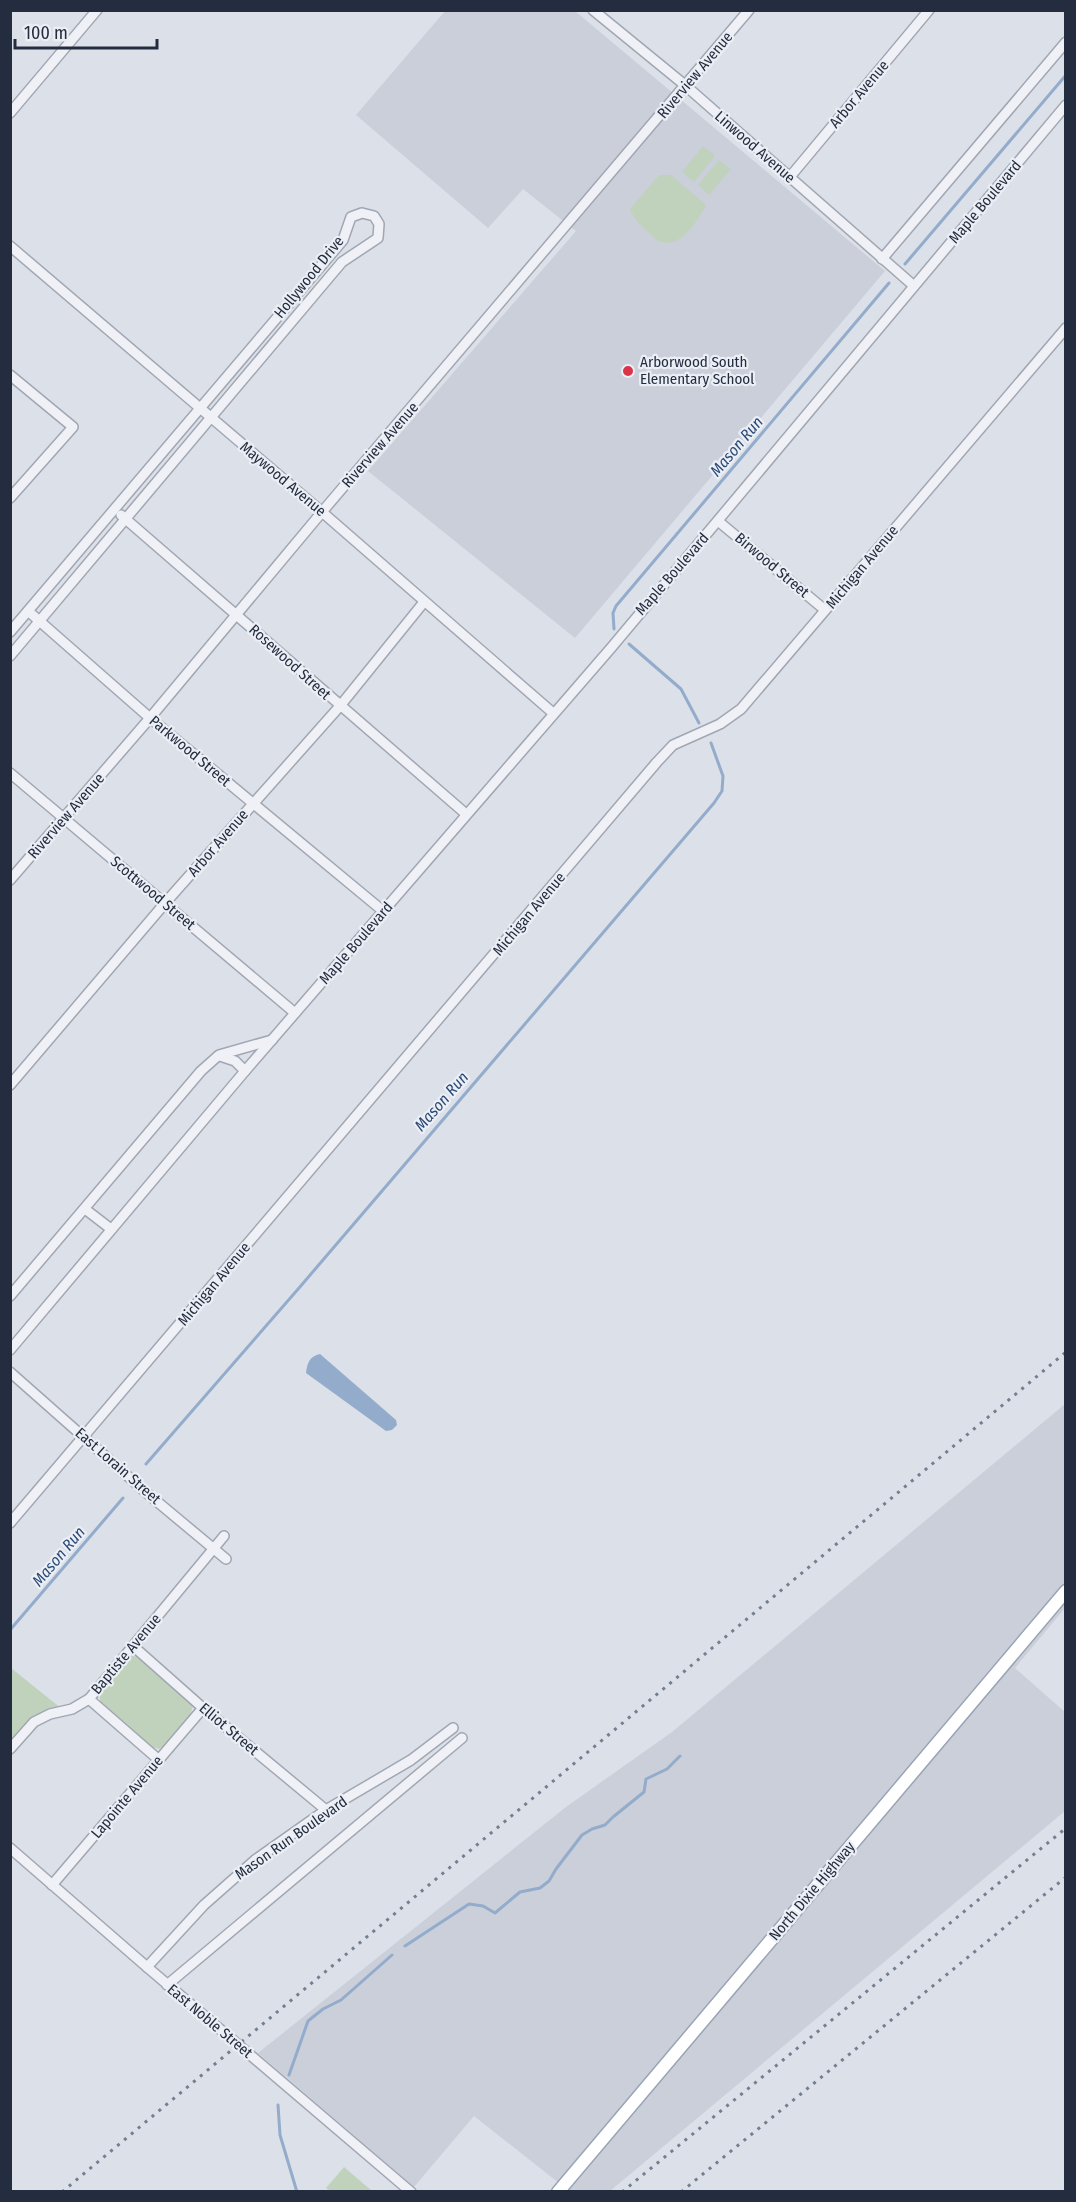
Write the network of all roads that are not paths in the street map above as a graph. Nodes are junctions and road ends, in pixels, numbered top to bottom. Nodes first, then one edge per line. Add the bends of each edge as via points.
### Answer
1 (97, 10) edge
2 (593, 10) edge
3 (749, 10) edge
4 (929, 10) edge
5 (1065, 42) edge
6 (686, 86) junction
7 (1065, 105) edge
8 (12, 109) edge
9 (789, 178) junction
10 (10, 246) edge
11 (882, 259) junction
12 (914, 286) junction
13 (1065, 328) edge
14 (10, 375) edge
15 (200, 409) junction
16 (211, 418) junction
17 (10, 498) edge
18 (114, 510) junction
19 (322, 512) junction
20 (124, 519) junction
21 (718, 521) junction
22 (424, 602) junction
23 (28, 610) junction
24 (825, 610) junction
25 (238, 615) junction
26 (40, 621) junction
27 (10, 632) edge
28 (10, 656) edge
29 (340, 706) junction
30 (553, 713) junction
31 (150, 718) junction
32 (10, 773) edge
33 (253, 803) junction
34 (466, 814) junction
35 (64, 818) junction
36 (10, 880) edge
37 (166, 902) junction
38 (383, 911) junction
39 (295, 1013) junction
40 (274, 1039) junction
41 (219, 1055) junction
42 (245, 1071) junction
43 (10, 1084) edge
44 (85, 1209) junction
45 (111, 1229) junction
46 (10, 1296) edge
47 (10, 1350) edge
48 (10, 1372) edge
49 (84, 1437) junction
50 (10, 1523) edge
51 (224, 1536) dead end
52 (214, 1549) junction
53 (226, 1559) dead end
54 (1065, 1591) edge
55 (133, 1646) junction
56 (89, 1699) junction
57 (203, 1708) junction
58 (453, 1728) dead end
59 (462, 1738) dead end
60 (439, 1739) junction
61 (10, 1749) edge
62 (448, 1750) junction
63 (159, 1760) junction
64 (326, 1810) junction
65 (10, 1848) edge
66 (52, 1885) junction
67 (147, 1967) junction
68 (167, 1985) junction
69 (411, 2192) edge
70 (558, 2192) edge

1 - 8 street
2 - 6 street, Linwood Avenue
3 - 6 street, Riverview Avenue
4 - 9 street, Arbor Avenue
5 - 11 street
6 - 9 street, Linwood Avenue
6 - 19 street, Riverview Avenue
7 - 12 street, Maple Boulevard
9 - 11 street, Linwood Avenue
10 - 15 street, Maywood Avenue
11 - 12 street, Linwood Avenue
12 - 21 street, Maple Boulevard
13 - 24 street, Michigan Avenue
14 - 17 street via 73,427
15 - 16 street, Maywood Avenue
15 - 16 street, Hollywood Drive via 343,240 351,217 362,213 374,216 379,225 378,238 342,262
15 - 18 street, Hollywood Drive
16 - 19 street, Maywood Avenue
16 - 20 street, Hollywood Drive
18 - 20 street, Rosewood Street
18 - 23 street, Hollywood Drive
19 - 22 street, Maywood Avenue
19 - 25 street, Riverview Avenue
20 - 25 street, Rosewood Street
20 - 26 street, Hollywood Drive
21 - 24 street, Birwood Street
21 - 30 street, Maple Boulevard
22 - 29 street, Arbor Avenue
22 - 30 street, Maywood Avenue
23 - 26 street, Parkwood Street
23 - 27 street, Hollywood Drive
24 - 49 street, Michigan Avenue via 741,709 720,724 673,745 657,762
25 - 29 street, Rosewood Street
25 - 31 street, Riverview Avenue
26 - 28 street, Hollywood Drive
26 - 31 street, Parkwood Street
29 - 33 street, Arbor Avenue
29 - 34 street, Rosewood Street
30 - 34 street, Maple Boulevard
31 - 33 street, Parkwood Street
31 - 35 street, Riverview Avenue
32 - 35 street, Scottwood Street
33 - 37 street, Arbor Avenue
33 - 38 street, Parkwood Street
34 - 38 street, Maple Boulevard
35 - 36 street, Riverview Avenue
35 - 37 street, Scottwood Street
37 - 39 street, Scottwood Street
37 - 43 street, Arbor Avenue
38 - 39 street, Maple Boulevard
39 - 40 street, Maple Boulevard
40 - 41 street
40 - 42 street, Maple Boulevard
41 - 42 street via 235,1061
41 - 44 street via 201,1071
42 - 45 street, Maple Boulevard
44 - 45 street
44 - 46 street
45 - 47 street, Maple Boulevard
48 - 49 street, East Lorain Street
49 - 50 street, Michigan Avenue
49 - 52 street, East Lorain Street
51 - 52 street, Baptiste Avenue
52 - 53 street, East Lorain Street
52 - 55 street, Baptiste Avenue
54 - 70 main road, North Dixie Highway
55 - 56 street, Baptiste Avenue
55 - 57 street, Elliot Street
56 - 61 street, Baptiste Avenue via 34,1722
56 - 63 street
57 - 63 street, Lapointe Avenue
57 - 64 street, Elliot Street
58 - 60 street, Mason Run Boulevard
59 - 62 street, Mason Run Boulevard
60 - 62 street
60 - 64 street, Mason Run Boulevard via 385,1777
62 - 68 street, Mason Run Boulevard
63 - 66 street, Lapointe Avenue
64 - 67 street, Mason Run Boulevard via 227,1883
65 - 66 street, East Noble Street
66 - 67 street, East Noble Street
67 - 68 street, East Noble Street
68 - 69 street, East Noble Street

